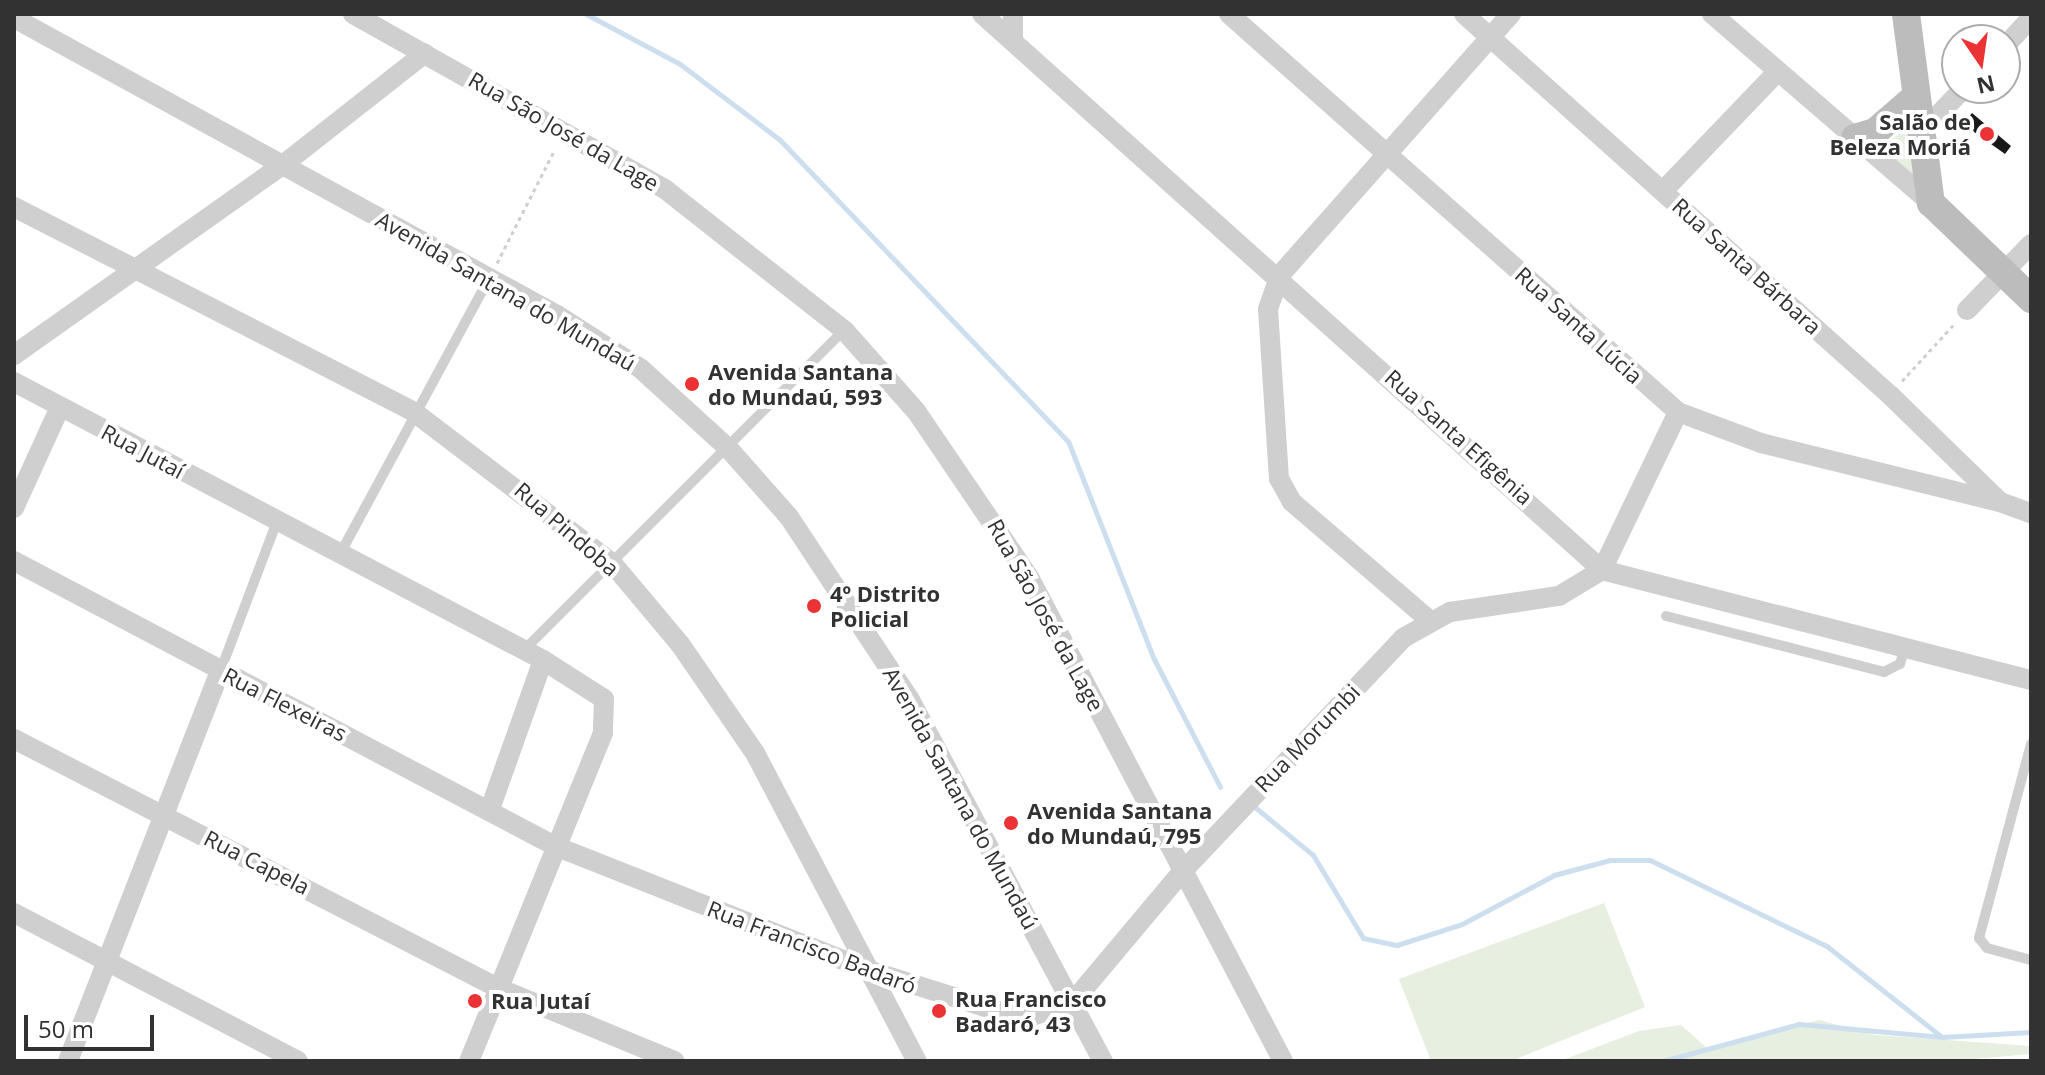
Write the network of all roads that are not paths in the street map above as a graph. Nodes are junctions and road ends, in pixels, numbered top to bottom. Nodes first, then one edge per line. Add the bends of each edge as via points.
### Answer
1 (353, 14) edge
2 (982, 14) edge
3 (1013, 14) edge
4 (1229, 14) edge
5 (1464, 14) edge
6 (1511, 14) edge
7 (1712, 14) edge
8 (1906, 14) edge
9 (14, 18) edge
10 (1490, 38) junction
11 (1013, 39) junction
12 (425, 53) junction
13 (1778, 71) junction
14 (1913, 99) junction
15 (1949, 104) edge
16 (1918, 136) junction
17 (1855, 138) junction
18 (1386, 152) junction
19 (284, 164) junction
20 (1663, 191) junction
21 (1931, 203) junction
22 (14, 207) edge
23 (2031, 244) edge
24 (134, 271) junction
25 (2002, 274) junction
26 (1280, 275) junction
27 (490, 277) junction
28 (2031, 299) edge
29 (1967, 310) road end
30 (844, 330) junction
31 (14, 355) edge
32 (14, 382) edge
33 (60, 407) junction
34 (414, 412) junction
35 (1678, 412) junction
36 (728, 448) junction
37 (2000, 502) junction
38 (14, 508) edge
39 (2031, 513) edge
40 (277, 521) junction
41 (340, 554) junction
42 (14, 561) edge
43 (612, 563) junction
44 (1602, 570) junction
45 (1666, 616) dead end
46 (1428, 619) junction
47 (1905, 646) junction
48 (524, 650) junction
49 (543, 660) junction
50 (220, 672) junction
51 (2031, 679) edge
52 (14, 739) edge
53 (2031, 744) edge
54 (490, 809) junction
55 (166, 816) junction
56 (555, 846) junction
57 (1181, 873) junction
58 (14, 913) edge
59 (2031, 960) edge
60 (106, 961) junction
61 (871, 971) junction
62 (498, 988) junction
63 (1072, 1003) junction
64 (68, 1061) edge
65 (298, 1061) edge
66 (469, 1061) edge
67 (674, 1061) edge
68 (917, 1061) edge
69 (1103, 1061) edge
70 (1283, 1061) edge

1 - 12 street, Rua São José da Lage
2 - 11 street, Rua Santa Efigênia
3 - 11 street
4 - 18 street, Rua Santa Lúcia
5 - 10 street, Rua Santa Bárbara
6 - 10 street
7 - 13 street
8 - 14 street
9 - 19 street, Avenida Santana do Mundaú
10 - 18 street
10 - 20 street, Rua Santa Bárbara
11 - 26 street, Rua Santa Efigênia
12 - 19 street
12 - 30 street, Rua São José da Lage via 566,127 666,190
13 - 17 street
13 - 20 street
14 - 16 street
14 - 17 street via 1875,132
15 - 16 street
16 - 21 street
17 - 21 street
18 - 26 street
18 - 35 street, Rua Santa Lúcia
19 - 24 street
19 - 27 street, Avenida Santana do Mundaú
20 - 37 street, Rua Santa Bárbara via 1890,395
21 - 25 street
22 - 24 street, Rua Pindoba
23 - 25 street
24 - 31 street
24 - 34 street, Rua Pindoba
25 - 28 street
25 - 29 street
26 - 44 street, Rua Santa Efigênia
26 - 46 street via 1268,309 1279,479 1292,502
27 - 34 lane
27 - 36 street, Avenida Santana do Mundaú via 640,368
30 - 36 lane
30 - 57 street, Rua São José da Lage via 916,411 1023,567
32 - 33 street, Rua Jutaí
33 - 38 street
33 - 40 street, Rua Jutaí
34 - 41 lane
34 - 43 street, Rua Pindoba
35 - 37 street, Rua Santa Lúcia via 1761,443
35 - 44 street
36 - 43 lane
36 - 63 street, Avenida Santana do Mundaú via 789,517 909,698
37 - 39 street, Rua Santa Bárbara
40 - 41 street, Rua Jutaí
40 - 50 lane
41 - 48 street, Rua Jutaí
42 - 50 street, Rua Flexeiras
43 - 48 lane
43 - 61 street, Rua Pindoba via 680,644 755,753
44 - 46 street via 1541,602
44 - 47 street, Rua Santa Efigênia
45 - 47 lane via 1884,672 1900,664
46 - 57 street, Rua Morumbi
47 - 51 street, Rua Santa Efigênia
48 - 49 street, Rua Jutaí
49 - 54 street
49 - 56 street, Rua Jutaí via 594,687 607,713
50 - 54 street, Rua Flexeiras
50 - 55 street
52 - 55 street, Rua Capela
53 - 59 lane via 1979,938 1987,948
54 - 56 street, Rua Flexeiras
55 - 60 street
55 - 62 street, Rua Capela
56 - 61 street, Rua Francisco Badaró
56 - 62 street, Rua Jutaí
57 - 63 street, Rua Morumbi
57 - 70 street, Rua São José da Lage
58 - 60 street
60 - 64 street
60 - 65 street
61 - 63 street, Rua Francisco Badaró via 1023,1019
61 - 68 street, Rua Pindoba
62 - 66 street, Rua Jutaí
62 - 67 street, Rua Capela
63 - 69 street, Avenida Santana do Mundaú

